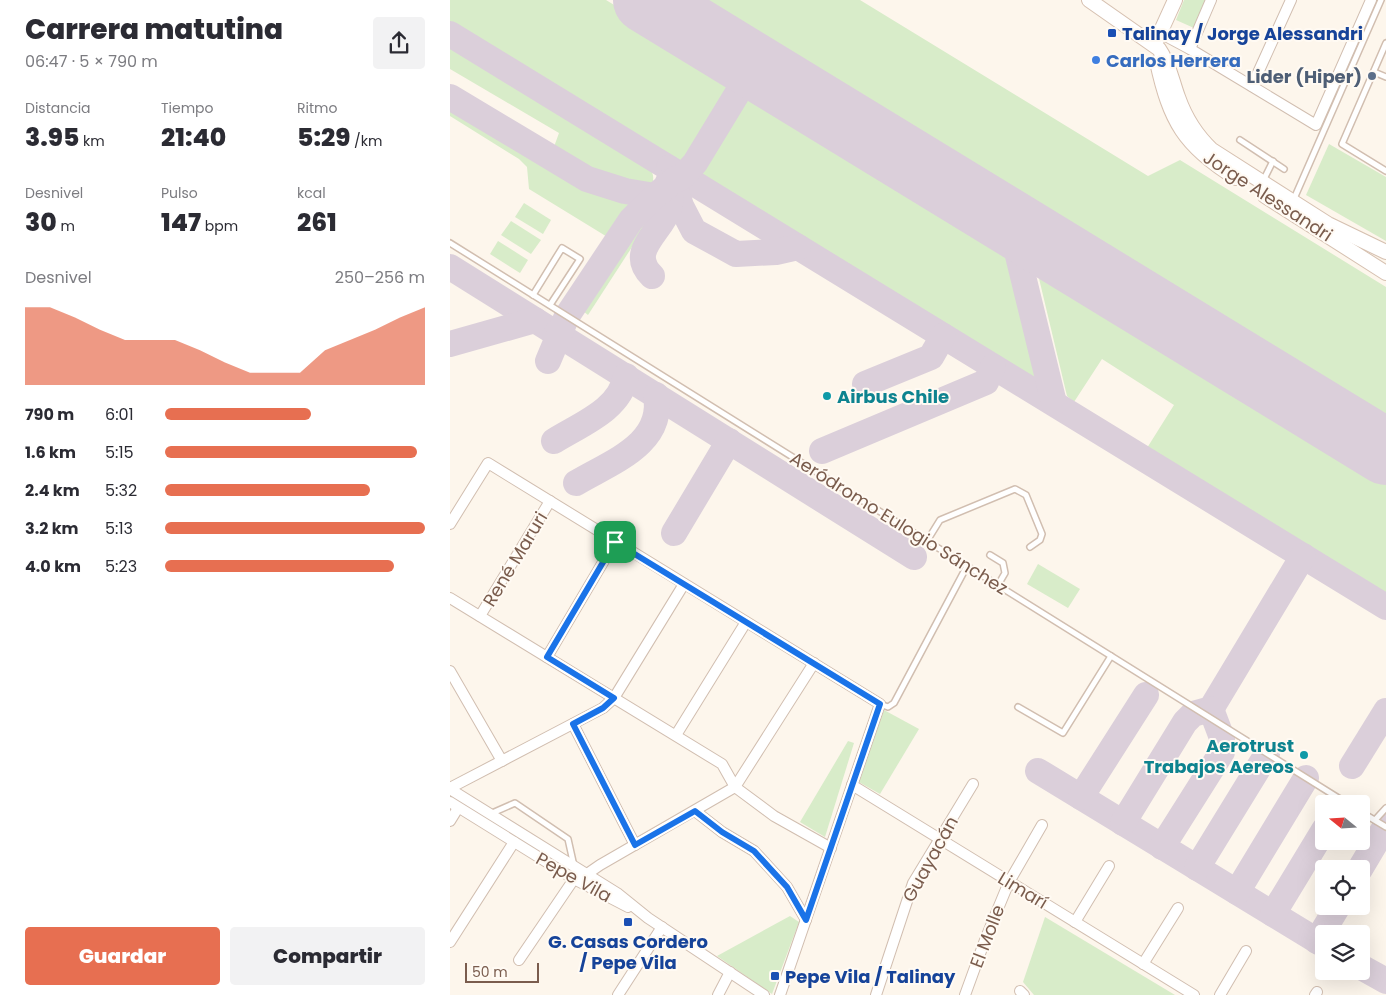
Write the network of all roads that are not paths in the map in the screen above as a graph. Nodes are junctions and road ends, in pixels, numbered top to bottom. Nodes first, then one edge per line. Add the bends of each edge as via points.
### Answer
1 (1089, 0) edge
2 (1175, 0) edge
3 (1211, 0) edge
4 (1291, 0) edge
5 (1370, 0) edge
6 (1382, 0) edge
7 (1157, 39) junction
8 (1386, 43) edge
9 (1190, 49) junction
10 (1374, 72) junction
11 (1386, 77) edge
12 (1252, 86) junction
13 (1240, 140) dead end
14 (1273, 161) junction
15 (1284, 169) dead end
16 (1386, 171) edge
17 (1262, 182) junction
18 (1292, 202) junction
19 (450, 243) edge
20 (1386, 252) edge
21 (1386, 273) edge
22 (533, 295) junction
23 (550, 305) junction
24 (550, 501) junction
25 (450, 524) edge
26 (927, 540) junction
27 (615, 542) junction
28 (1030, 547) dead end
29 (990, 555) dead end
30 (968, 566) junction
31 (684, 584) junction
32 (998, 585) junction
33 (450, 598) edge
34 (480, 616) junction
35 (746, 622) junction
36 (1111, 656) junction
37 (547, 657) junction
38 (814, 663) junction
39 (450, 670) edge
40 (614, 698) junction
41 (880, 704) junction
42 (1018, 707) dead end
43 (573, 724) junction
44 (676, 735) junction
45 (502, 761) junction
46 (974, 784) dead end
47 (852, 785) junction
48 (735, 787) junction
49 (450, 788) edge
50 (1334, 795) edge
51 (454, 805) edge
52 (1386, 808) edge
53 (695, 811) junction
54 (489, 814) junction
55 (1370, 817) edge
56 (450, 820) edge
57 (1375, 820) junction
58 (508, 825) junction
59 (1042, 825) dead end
60 (1386, 828) edge
61 (502, 835) junction
62 (940, 839) junction
63 (514, 842) junction
64 (635, 845) junction
65 (831, 848) junction
66 (574, 866) junction
67 (1109, 866) dead end
68 (587, 874) junction
69 (574, 879) junction
70 (1009, 882) junction
71 (1178, 908) dead end
72 (648, 918) junction
73 (806, 920) junction
74 (1075, 922) junction
75 (662, 927) junction
76 (450, 942) edge
77 (1246, 952) dead end
78 (518, 960) dead end
79 (1143, 964) junction
80 (730, 972) junction
81 (618, 995) edge
82 (718, 995) edge
83 (764, 995) edge
84 (780, 995) edge
85 (876, 995) edge
86 (965, 995) edge
87 (1192, 995) edge
88 (1220, 995) edge

1 - 7 main road, Jorge Alessandri
2 - 7 main road
3 - 9 street
4 - 12 street
5 - 12 street via 1316,125
6 - 18 lane
7 - 9 street
7 - 17 main road, Jorge Alessandri via 1181,106 1197,134 1219,156
7 - 21 main road, Jorge Alessandri via 1159,68 1171,110 1181,130 1200,153
8 - 10 lane
9 - 12 street
10 - 11 lane
10 - 16 lane via 1342,144
13 - 14 lane
14 - 15 lane
14 - 17 lane
17 - 18 main road, Jorge Alessandri
18 - 20 main road, Jorge Alessandri via 1328,224
19 - 22 lane, Aeródromo Eulogio Sánchez
22 - 23 lane, Aeródromo Eulogio Sánchez
22 - 23 lane via 562,248 580,259
23 - 26 lane, Aeródromo Eulogio Sánchez
24 - 25 street via 488,463
24 - 27 street
24 - 34 street, René Maruri
26 - 28 lane via 940,520 1015,489 1026,495 1042,534 1040,540
26 - 30 lane, Aeródromo Eulogio Sánchez
27 - 31 street
27 - 37 street
29 - 32 lane via 1003,563 1004,573
30 - 32 lane, Aeródromo Eulogio Sánchez
30 - 41 lane via 894,703 888,707
31 - 35 street
31 - 40 street
32 - 36 lane, Aeródromo Eulogio Sánchez
33 - 34 street
34 - 37 street
35 - 38 street
35 - 44 street
36 - 42 lane via 1063,733
36 - 50 lane, Aeródromo Eulogio Sánchez
37 - 40 street
38 - 41 street
38 - 48 street
39 - 45 street
40 - 43 street via 603,708
40 - 44 street
41 - 47 street
43 - 45 street
43 - 64 street
44 - 48 street via 722,764
45 - 49 street
46 - 62 street, Guayacán
47 - 62 street, Limarí
47 - 65 street
48 - 53 street
48 - 65 street via 774,816
49 - 54 street, Pepe Vila
51 - 56 street
51 - 61 street, Pepe Vila
52 - 57 lane
53 - 64 street
53 - 73 street via 754,851 787,887
54 - 58 street, Pepe Vila
54 - 66 lane via 515,803 568,839
55 - 57 lane
57 - 60 lane
58 - 61 street
58 - 66 street, Pepe Vila
59 - 70 street, El Molle
61 - 63 street, Pepe Vila
62 - 70 street, Limarí
62 - 85 street, Guayacán via 910,891
63 - 69 street, Pepe Vila
63 - 76 street
64 - 68 street
65 - 73 street
66 - 68 street, Pepe Vila
67 - 74 street
68 - 69 street
68 - 72 street, Pepe Vila
69 - 72 street, Pepe Vila
69 - 78 street
70 - 74 street, Limarí
70 - 86 street, El Molle
71 - 79 street
72 - 75 street, Pepe Vila
73 - 84 street
74 - 79 street, Limarí
75 - 80 street, Pepe Vila
75 - 81 street
77 - 88 street
79 - 87 street, Limarí
80 - 82 street
80 - 83 street, Pepe Vila

